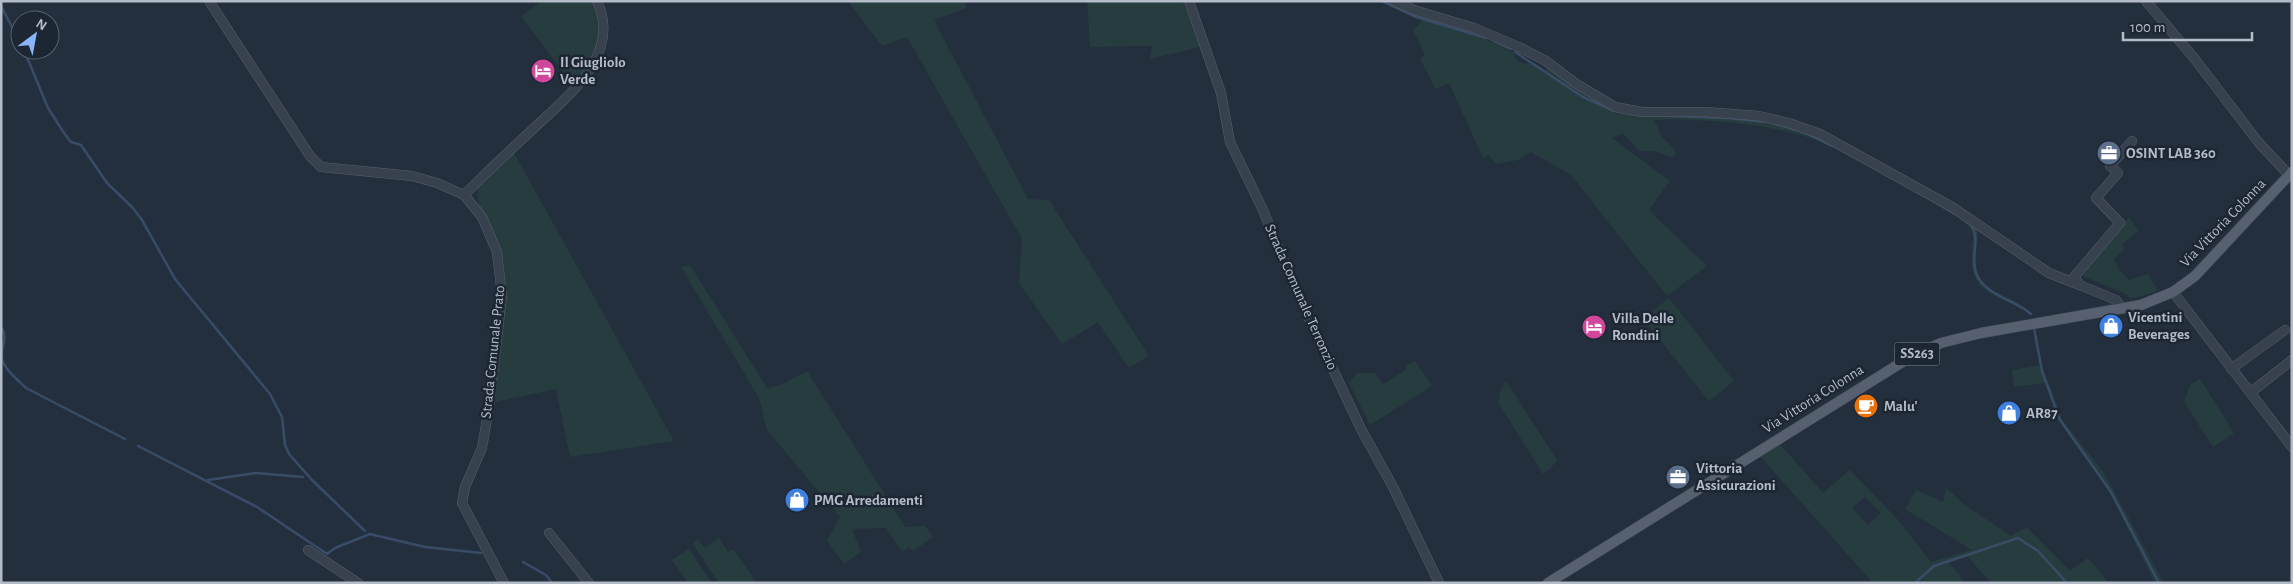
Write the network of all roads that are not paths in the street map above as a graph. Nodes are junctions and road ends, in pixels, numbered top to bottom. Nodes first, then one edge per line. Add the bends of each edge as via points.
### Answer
1 (209, 1) edge
2 (597, 1) edge
3 (1189, 1) edge
4 (1394, 1) edge
5 (2146, 1) edge
6 (2132, 141) dead end
7 (2291, 174) edge
8 (464, 195) junction
9 (2082, 286) junction
10 (2173, 292) junction
11 (2122, 308) junction
12 (2285, 330) dead end
13 (2292, 360) edge
14 (2231, 368) junction
15 (2250, 392) junction
16 (2292, 447) edge
17 (549, 533) dead end
18 (308, 550) dead end
19 (358, 583) edge
20 (504, 583) edge
21 (589, 583) edge
22 (1439, 583) edge
23 (1548, 583) edge

1 - 8 street, Strada Comunale Prato via 310,156 322,167 412,176
2 - 8 street via 602,15 602,40 585,78
3 - 22 street, Strada Comunale Terronzio via 1221,93 1230,142 1353,412
4 - 9 street via 1519,47 1615,107 1642,112 1758,116 1820,134 1952,207 2049,272
5 - 7 street via 2261,146
6 - 9 street via 2110,166 2118,173 2096,198 2120,222 2074,277
7 - 10 main road, Via Vittoria Colonna / SS263 via 2200,270
8 - 20 street, Strada Comunale Prato via 482,217 497,252 502,296 482,448 462,503
9 - 11 street via 2116,300
10 - 11 main road, Via Vittoria Colonna / SS263 via 2141,305
10 - 14 street
11 - 23 main road, Via Vittoria Colonna / SS263 via 1980,333 1941,343 1912,356
12 - 14 street
13 - 15 street
14 - 15 street
15 - 16 street
17 - 21 street
18 - 19 street

